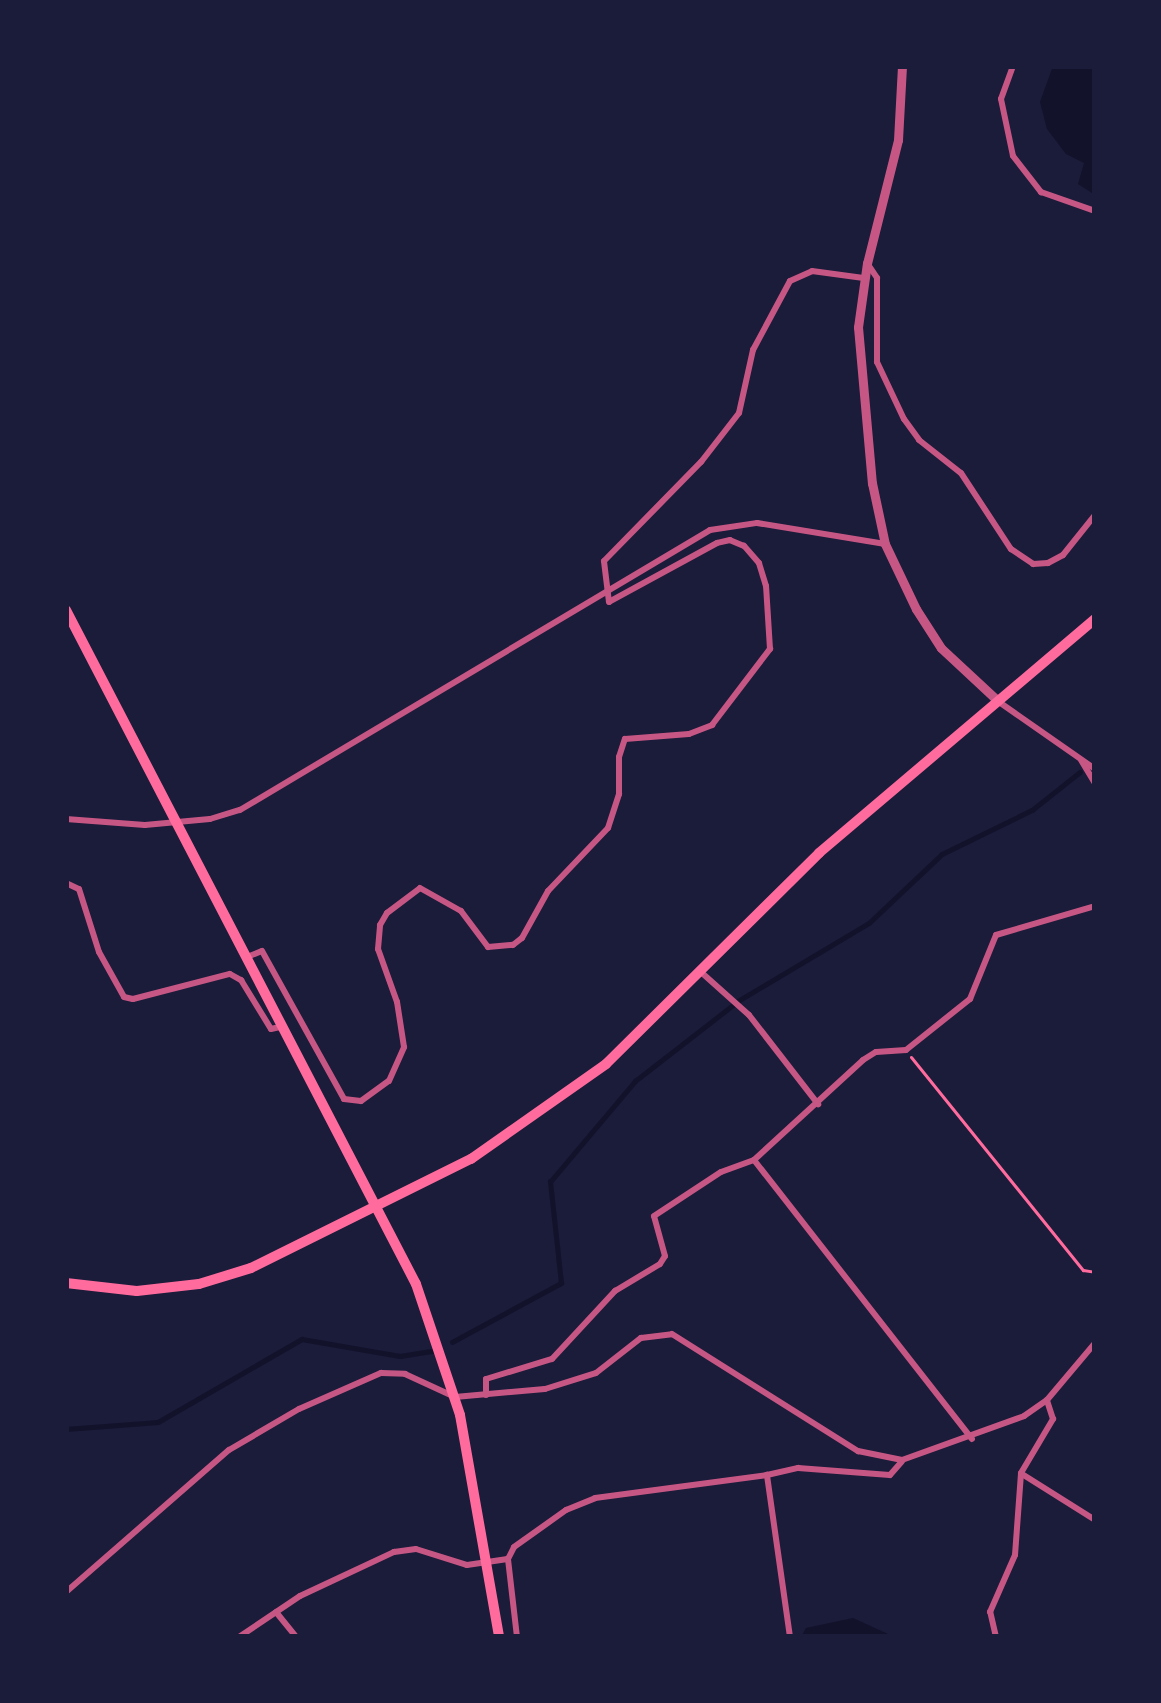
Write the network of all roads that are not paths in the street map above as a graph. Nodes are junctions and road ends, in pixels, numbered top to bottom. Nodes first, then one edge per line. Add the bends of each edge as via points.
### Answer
1 (902, 66) edge
2 (1013, 66) edge
3 (1095, 211) edge
4 (867, 263) junction
5 (864, 278) junction
6 (1095, 515) edge
7 (885, 544) junction
8 (606, 594) junction
9 (66, 610) edge
10 (1095, 619) edge
11 (998, 701) junction
12 (1079, 758) junction
13 (1095, 769) edge
14 (1095, 783) edge
15 (66, 819) edge
16 (178, 823) junction
17 (66, 883) edge
18 (1095, 906) edge
19 (248, 957) junction
20 (700, 971) junction
21 (284, 1026) junction
22 (818, 1104) junction
23 (754, 1160) junction
24 (378, 1205) junction
25 (66, 1283) edge
26 (1095, 1343) edge
27 (486, 1395) junction
28 (455, 1397) junction
29 (1047, 1400) junction
30 (972, 1439) junction
31 (902, 1460) junction
32 (1021, 1474) junction
33 (767, 1475) junction
34 (1095, 1520) edge
35 (508, 1559) junction
36 (66, 1592) edge
37 (277, 1612) junction
38 (239, 1637) edge
39 (296, 1637) edge
40 (499, 1637) edge
41 (517, 1637) edge
42 (790, 1637) edge
43 (997, 1637) edge

1 - 4 street via 898,140
2 - 3 street via 1001,99 1013,156 1041,191
4 - 5 street
4 - 6 street via 877,278 877,362 904,419 961,473 1011,549 1033,564 1048,563
5 - 7 street via 858,351
5 - 8 street via 812,271 790,281 753,350 740,413 604,561
7 - 8 street via 729,525
7 - 11 street via 941,648
8 - 16 street via 269,797
8 - 19 street via 609,602 730,540 759,563 770,649 712,725 625,739 608,828 548,891 514,945 488,947 461,911 420,888 387,913 378,950 404,1047 389,1081 361,1101 344,1099 262,951
9 - 16 main road
10 - 11 main road
11 - 12 street
11 - 20 main road via 819,853
12 - 13 street
12 - 14 street
15 - 16 street
16 - 19 main road
17 - 21 street via 79,889 124,997 230,974 271,1029
18 - 22 street via 996,935 970,999 905,1051 876,1052
19 - 21 main road
20 - 22 street via 749,1015
20 - 24 main road via 606,1064 536,1117
21 - 24 main road
22 - 23 street
23 - 27 street via 655,1216 660,1264 615,1291 552,1359 486,1378
23 - 30 street
24 - 25 main road via 251,1268 199,1284 137,1291
24 - 28 main road
26 - 29 street
27 - 28 street
27 - 31 street via 596,1373 641,1338 672,1334 858,1451
28 - 36 street via 394,1371 299,1409 229,1450
28 - 40 main road
29 - 30 street
29 - 32 street via 1053,1419
30 - 31 street
31 - 33 street via 890,1475 798,1468
32 - 34 street
32 - 43 street via 1015,1555 990,1612
33 - 35 street via 579,1503
33 - 42 street
35 - 37 street via 467,1565 416,1549 394,1552
35 - 41 street
37 - 38 street
37 - 39 street

